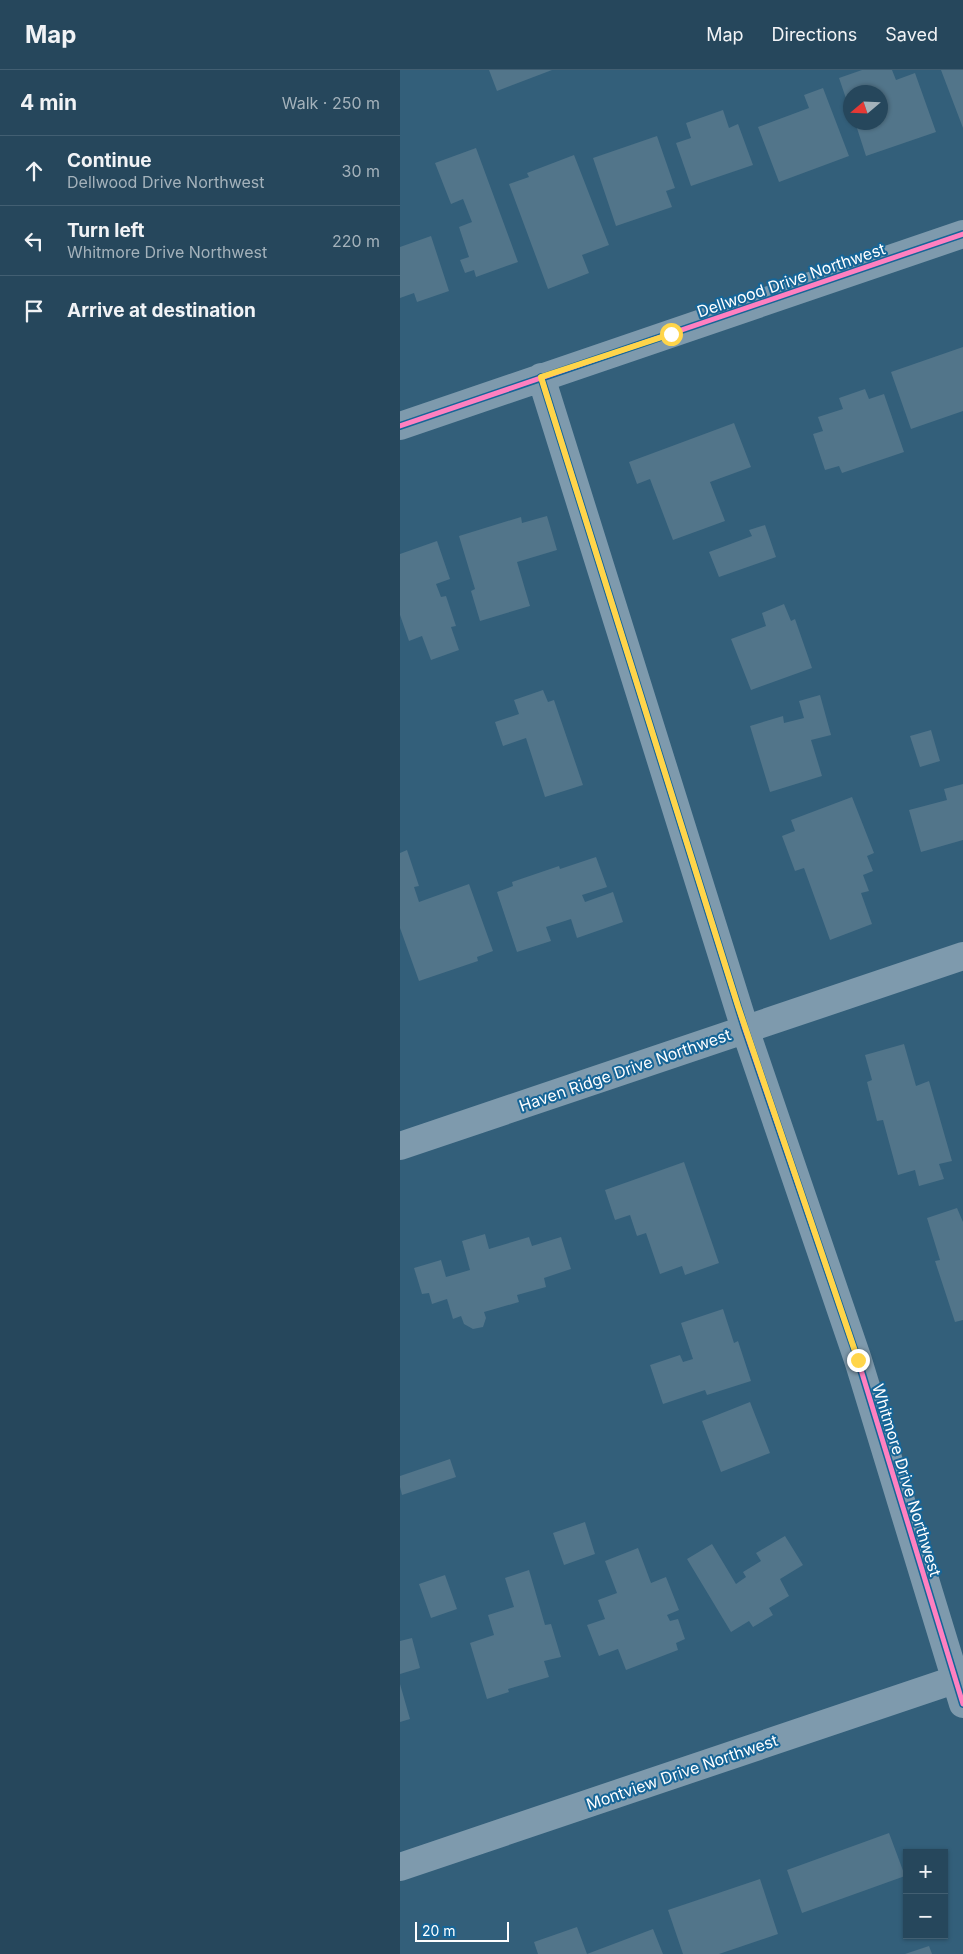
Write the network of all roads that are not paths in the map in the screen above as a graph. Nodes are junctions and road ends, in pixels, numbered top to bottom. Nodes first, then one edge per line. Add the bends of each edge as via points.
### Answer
1 (963, 234) edge
2 (541, 377) junction
3 (400, 426) edge
4 (963, 956) edge
5 (745, 1029) junction
6 (400, 1146) edge
7 (960, 1687) edge
8 (400, 1868) edge

1 - 2 street, Dellwood Drive Northwest
2 - 3 street, Dellwood Drive Northwest
2 - 5 street, Whitmore Drive Northwest
4 - 5 street, Haven Ridge Drive Northwest
5 - 6 street, Haven Ridge Drive Northwest
5 - 7 street, Whitmore Drive Northwest via 858,1360
7 - 8 street, Montview Drive Northwest

